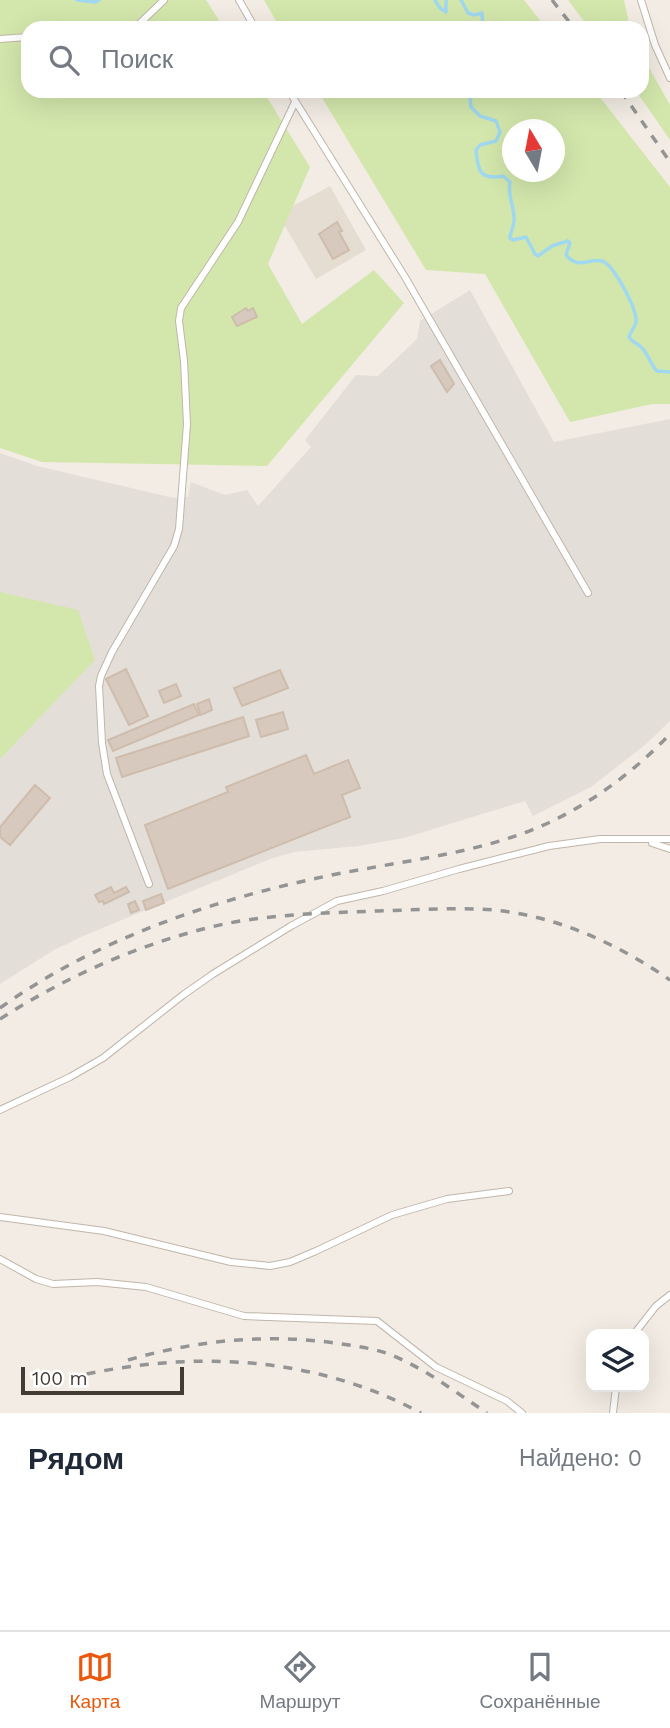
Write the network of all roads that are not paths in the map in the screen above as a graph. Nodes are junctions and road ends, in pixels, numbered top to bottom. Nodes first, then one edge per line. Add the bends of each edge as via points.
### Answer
1 (164, 0) edge
2 (239, 0) edge
3 (642, 0) edge
4 (142, 21) edge
5 (251, 21) edge
6 (648, 21) edge
7 (649, 26) edge
8 (21, 38) edge
9 (0, 39) edge
10 (670, 78) edge
11 (293, 98) edge
12 (295, 102) junction
13 (588, 593) dead end
14 (670, 839) edge
15 (640, 840) junction
16 (670, 849) edge
17 (149, 884) dead end
18 (0, 1112) edge
19 (509, 1191) dead end
20 (0, 1217) edge
21 (0, 1259) edge
22 (670, 1295) edge
23 (638, 1329) edge
24 (615, 1392) edge
25 (522, 1413) edge
26 (613, 1413) edge

1 - 4 lane
2 - 5 lane
3 - 6 lane
7 - 10 lane
8 - 9 lane
11 - 12 lane
12 - 13 lane via 405,277
12 - 17 lane via 237,222 181,308 187,424 180,529 101,676 106,766
14 - 15 lane
15 - 16 lane
15 - 18 lane via 600,839 549,846 337,901 203,981 103,1058
19 - 20 lane via 447,1199 392,1214 303,1256 270,1266 231,1262 117,1233
21 - 25 lane via 53,1284 146,1287 244,1316 377,1321 436,1367 507,1401
22 - 23 lane
24 - 26 lane

